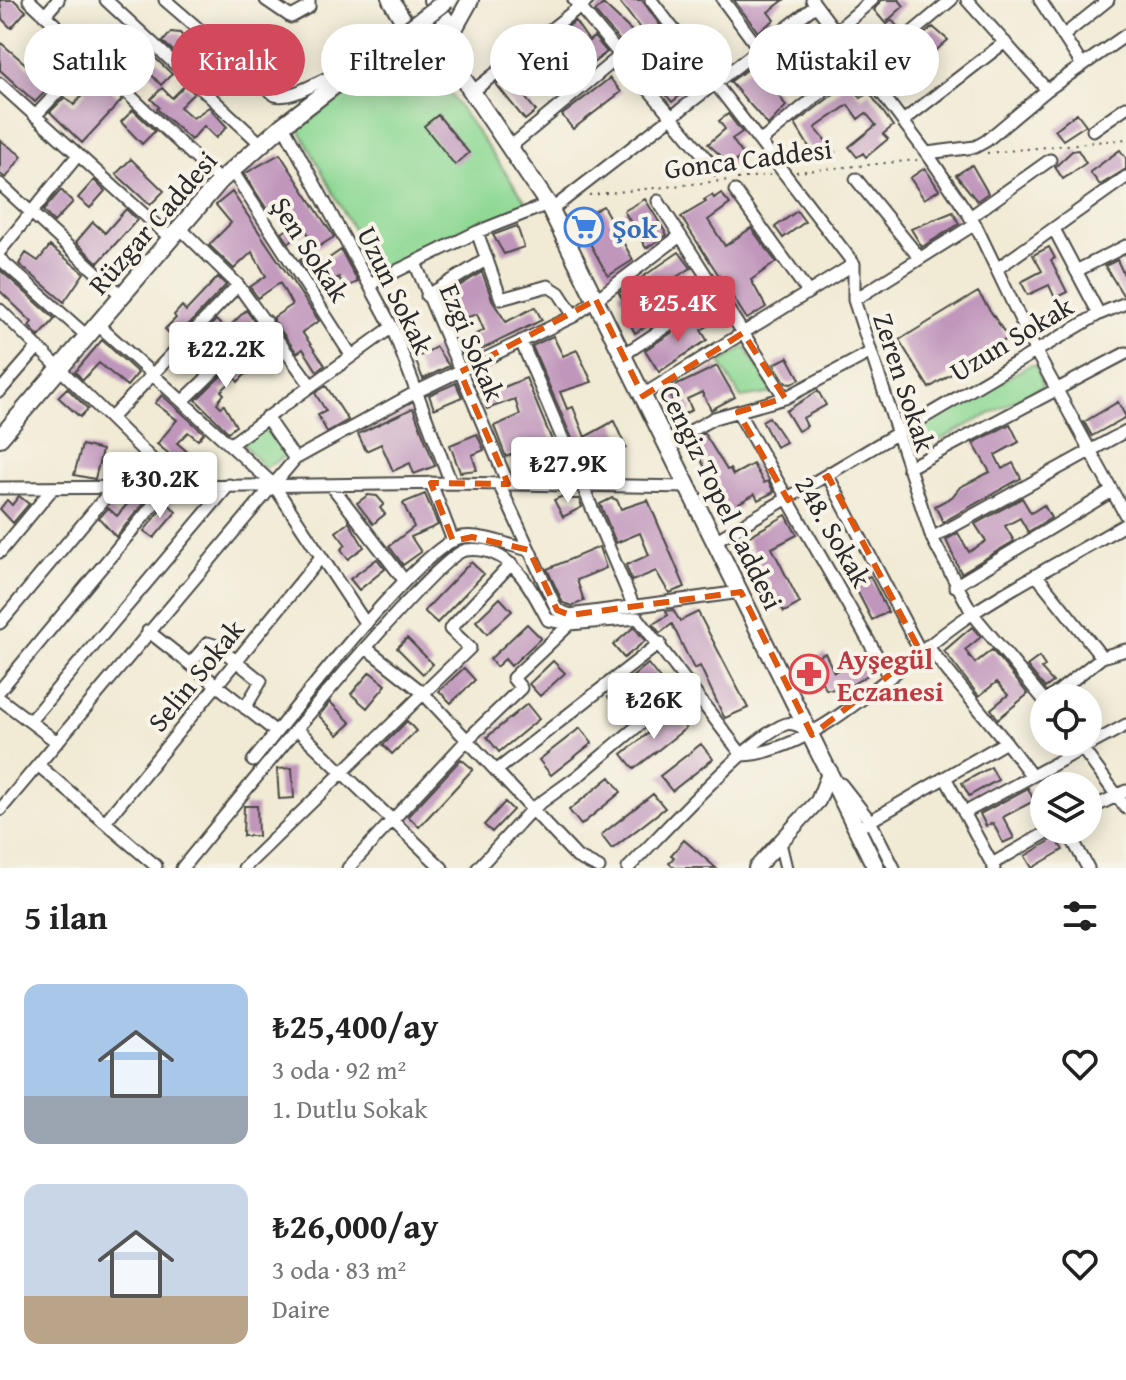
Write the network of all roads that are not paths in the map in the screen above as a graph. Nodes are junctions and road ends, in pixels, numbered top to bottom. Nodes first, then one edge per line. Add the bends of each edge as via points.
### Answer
1 (29, 0) edge
2 (58, 0) edge
3 (106, 0) edge
4 (165, 0) edge
5 (266, 0) edge
6 (309, 0) edge
7 (432, 0) edge
8 (447, 0) edge
9 (470, 0) edge
10 (651, 0) edge
11 (723, 0) edge
12 (872, 0) edge
13 (951, 0) edge
14 (967, 0) edge
15 (1040, 0) edge
16 (1108, 0) edge
17 (393, 2) edge
18 (581, 2) edge
19 (813, 3) edge
20 (45, 15) junction
21 (54, 24) edge
22 (408, 24) edge
23 (415, 24) edge
24 (445, 24) edge
25 (457, 24) edge
26 (670, 24) edge
27 (788, 24) edge
28 (829, 24) edge
29 (844, 24) edge
30 (919, 24) edge
31 (748, 34) edge
32 (1126, 35) edge
33 (1063, 36) junction
34 (1005, 42) junction
35 (613, 44) edge
36 (748, 58) edge
37 (613, 62) edge
38 (1082, 65) junction
39 (732, 70) edge
40 (321, 78) edge
41 (0, 84) edge
42 (474, 90) edge
43 (1047, 90) junction
44 (474, 95) edge
45 (54, 96) edge
46 (134, 96) edge
47 (321, 96) edge
48 (656, 96) edge
49 (699, 96) edge
50 (726, 96) edge
51 (822, 96) edge
52 (884, 96) edge
53 (1126, 107) edge
54 (35, 116) junction
55 (673, 116) junction
56 (903, 121) junction
57 (283, 125) junction
58 (1093, 130) dead end
59 (761, 141) junction
60 (261, 144) junction
61 (510, 147) junction
62 (78, 155) junction
63 (929, 156) junction
64 (1050, 160) dead end
65 (715, 169) dead end
66 (225, 175) junction
67 (1126, 177) edge
68 (856, 179) dead end
69 (0, 184) edge
70 (735, 191) dead end
71 (658, 201) dead end
72 (549, 207) junction
73 (31, 211) junction
74 (972, 220) junction
75 (1054, 229) junction
76 (173, 232) junction
77 (477, 232) junction
78 (680, 236) junction
79 (1126, 246) edge
80 (1, 251) edge
81 (918, 256) junction
82 (487, 259) junction
83 (415, 263) junction
84 (854, 264) junction
85 (998, 268) junction
86 (1076, 271) junction
87 (370, 284) junction
88 (238, 285) junction
89 (808, 292) junction
90 (717, 293) junction
91 (121, 295) junction
92 (427, 296) junction
93 (596, 300) junction
94 (854, 300) junction
95 (1126, 303) edge
96 (0, 310) edge
97 (1099, 314) junction
98 (574, 316) junction
99 (266, 321) junction
100 (392, 327) junction
101 (92, 330) junction
102 (743, 333) junction
103 (521, 341) junction
104 (38, 347) junction
105 (871, 352) junction
106 (1036, 352) junction
107 (1126, 353) edge
108 (351, 355) junction
109 (623, 355) junction
110 (60, 368) junction
111 (460, 372) junction
112 (152, 373) junction
113 (309, 383) junction
114 (1056, 388) junction
115 (0, 391) edge
116 (418, 391) junction
117 (643, 395) junction
118 (785, 398) junction
119 (183, 401) junction
120 (738, 412) junction
121 (266, 417) junction
122 (111, 418) junction
123 (1126, 431) edge
124 (897, 433) junction
125 (0, 438) edge
126 (231, 444) junction
127 (667, 444) junction
128 (1089, 450) junction
129 (295, 459) junction
130 (908, 468) junction
131 (828, 476) junction
132 (431, 483) junction
133 (451, 483) junction
134 (273, 484) junction
135 (504, 484) junction
136 (229, 485) junction
137 (331, 485) junction
138 (580, 485) junction
139 (174, 487) junction
140 (689, 487) junction
141 (0, 488) edge
142 (53, 488) junction
143 (113, 488) junction
144 (1112, 491) junction
145 (788, 500) junction
146 (1126, 516) edge
147 (1126, 524) edge
148 (932, 538) junction
149 (453, 541) junction
150 (715, 541) junction
151 (529, 550) junction
152 (0, 552) edge
153 (321, 557) junction
154 (511, 564) junction
155 (1037, 576) junction
156 (404, 580) junction
157 (955, 586) junction
158 (741, 592) junction
159 (634, 607) junction
160 (972, 613) junction
161 (0, 623) edge
162 (366, 624) junction
163 (570, 624) junction
164 (148, 631) junction
165 (660, 643) junction
166 (366, 648) junction
167 (924, 649) junction
168 (1126, 651) edge
169 (1102, 657) junction
170 (237, 661) junction
171 (190, 664) junction
172 (888, 675) junction
173 (689, 683) junction
174 (1031, 684) edge
175 (1068, 684) edge
176 (217, 686) junction
177 (0, 690) edge
178 (422, 692) junction
179 (0, 699) edge
180 (245, 708) junction
181 (30, 721) junction
182 (1126, 725) edge
183 (297, 729) junction
184 (276, 732) junction
185 (812, 735) junction
186 (1102, 735) edge
187 (467, 740) junction
188 (57, 742) junction
189 (1006, 742) junction
190 (742, 755) junction
191 (1062, 756) edge
192 (1089, 756) edge
193 (253, 761) dead end
194 (38, 765) junction
195 (341, 771) junction
196 (496, 771) junction
197 (830, 771) junction
198 (1036, 772) edge
199 (1030, 774) edge
200 (1030, 776) edge
201 (946, 779) junction
202 (1121, 793) edge
203 (1102, 803) edge
204 (1126, 808) edge
205 (532, 809) junction
206 (0, 810) edge
207 (964, 813) junction
208 (389, 821) junction
209 (105, 822) junction
210 (864, 825) junction
211 (780, 843) junction
212 (1030, 843) edge
213 (1075, 844) edge
214 (156, 866) edge
215 (993, 866) edge
216 (182, 868) edge
217 (244, 868) edge
218 (348, 868) edge
219 (442, 868) edge
220 (478, 868) edge
221 (599, 868) edge
222 (628, 868) edge
223 (756, 868) edge
224 (786, 868) edge
225 (876, 868) edge
226 (894, 868) edge
227 (1088, 868) edge

1 - 20 street, Şen Sokak
2 - 20 street
3 - 60 street
4 - 40 street via 266,89 283,97
5 - 6 street via 291,17 309,7
7 - 24 main road
8 - 23 main road, Rüzgar Caddesi, bridge
9 - 25 main road
10 - 26 street
11 - 31 street
12 - 29 street
13 - 30 street
14 - 34 street
15 - 33 street
16 - 33 street
17 - 22 main road
18 - 35 street
18 - 42 street
19 - 27 street
19 - 28 street
20 - 21 street, Şen Sokak
32 - 38 street
33 - 38 street
34 - 43 street
34 - 56 street
36 - 39 street
37 - 61 street
38 - 43 street
41 - 54 street
43 - 63 street via 975,147
44 - 61 main road, Cengiz Topel Caddesi
45 - 54 street
46 - 66 street, Şen Sokak
47 - 57 main road, Rüzgar Caddesi
48 - 55 street
49 - 55 street
50 - 59 street
51 - 59 street
52 - 56 street
53 - 58 street
54 - 62 street
55 - 65 street
55 - 72 street
56 - 63 street
57 - 60 main road, Rüzgar Caddesi
57 - 87 street, Uzun Sokak
59 - 84 street
60 - 66 main road, Rüzgar Caddesi
61 - 72 main road, Cengiz Topel Caddesi
62 - 73 street
62 - 76 street
63 - 74 street
64 - 74 street
66 - 76 main road, Rüzgar Caddesi
66 - 108 street, Şen Sokak
67 - 75 street
68 - 81 street
69 - 73 street
70 - 89 street
71 - 78 street
72 - 77 street
72 - 93 main road, Cengiz Topel Caddesi
73 - 80 street
73 - 91 street
74 - 81 street
74 - 85 street
75 - 85 street
75 - 86 street
76 - 88 street
76 - 91 main road, Rüzgar Caddesi
77 - 82 street
77 - 83 street
78 - 90 street
78 - 93 street
79 - 86 street
80 - 101 street
81 - 94 street
82 - 92 street
82 - 98 street via 501,299 548,286
83 - 87 street
83 - 92 street, Ezgi Sokak
84 - 89 street
84 - 94 street, Zeren Sokak
85 - 106 street
86 - 97 street
87 - 100 street, Uzun Sokak
88 - 99 street
88 - 112 street
89 - 102 street
90 - 102 street
90 - 109 street
91 - 101 main road, Rüzgar Caddesi
92 - 111 street, Ezgi Sokak
93 - 98 street
93 - 109 main road, Cengiz Topel Caddesi
94 - 105 street, Zeren Sokak
95 - 97 street, Uzun Sokak
96 - 104 street
97 - 106 street, Uzun Sokak
98 - 103 street
99 - 113 street
99 - 119 street
100 - 108 street
100 - 116 street, Uzun Sokak
101 - 110 main road, Rüzgar Caddesi
101 - 112 street
102 - 117 street
102 - 118 street
103 - 111 street
103 - 138 street
104 - 110 street
104 - 115 street
105 - 118 street
105 - 124 street, Zeren Sokak
106 - 114 street
106 - 124 street, Uzun Sokak
107 - 114 street
108 - 113 street
109 - 117 main road, Cengiz Topel Caddesi
110 - 122 street
110 - 125 main road, Rüzgar Caddesi
111 - 116 street
111 - 135 street, Ezgi Sokak
112 - 119 street
112 - 122 street
113 - 121 street
114 - 128 street
114 - 130 street
116 - 129 street
116 - 133 street, Uzun Sokak
117 - 127 main road, Cengiz Topel Caddesi
118 - 120 street
119 - 126 street
120 - 127 street via 714,418
120 - 145 street, 248. Sokak
121 - 126 street
121 - 129 street
122 - 139 street
123 - 128 street
124 - 130 street, Zeren Sokak
124 - 131 street, Uzun Sokak
126 - 134 street
127 - 140 main road, Cengiz Topel Caddesi
128 - 144 street
128 - 148 street
129 - 134 street
130 - 148 street, Zeren Sokak
131 - 145 street, Uzun Sokak
131 - 167 street
132 - 133 street
132 - 137 street
132 - 149 street
133 - 135 street
134 - 136 street
134 - 137 street
134 - 153 street
134 - 164 street
135 - 138 street
135 - 151 street, Ezgi Sokak
136 - 139 street
136 - 181 street
137 - 156 street
138 - 140 street
138 - 159 street
139 - 143 street
139 - 177 street
140 - 150 main road, Cengiz Topel Caddesi
141 - 142 street
142 - 143 street
142 - 152 street
143 - 161 street
144 - 146 street
144 - 157 street
145 - 150 street, Uzun Sokak
145 - 172 street, 248. Sokak
147 - 155 street
148 - 157 street, Zeren Sokak
149 - 151 street via 472,537
149 - 156 street
150 - 158 main road, Cengiz Topel Caddesi
151 - 159 street, Ezgi Sokak via 557,610 570,615
153 - 162 street
153 - 170 street, Selin Sokak
154 - 163 street via 548,620
154 - 166 street via 482,551 463,550 448,558
154 - 178 street via 450,629 470,648
155 - 160 street
155 - 169 street
156 - 162 street
157 - 160 street, Zeren Sokak
158 - 159 street
158 - 185 main road, Cengiz Topel Caddesi
160 - 167 street
160 - 174 street, Zeren Sokak
162 - 184 street
163 - 165 street via 638,618
163 - 187 street via 513,678 521,688
164 - 171 street
164 - 188 street
165 - 173 street
165 - 196 street
166 - 178 street
166 - 183 street
167 - 172 street
167 - 189 street
168 - 169 street
169 - 175 street
170 - 171 street via 208,643
170 - 176 street, Selin Sokak
170 - 180 street via 261,681
171 - 176 street
172 - 185 street
173 - 190 street
173 - 205 street
176 - 180 street
176 - 209 street, Selin Sokak
178 - 187 street
178 - 195 street
179 - 181 street
180 - 184 street
181 - 188 street
182 - 186 street
183 - 195 street
183 - 216 street
184 - 193 street
185 - 190 street via 779,750
185 - 190 street via 799,725 786,724
185 - 197 main road, Cengiz Topel Caddesi
187 - 196 street
187 - 208 street
188 - 194 street
189 - 199 street
189 - 201 street
190 - 222 street
191 - 198 street
192 - 202 street
194 - 206 street
194 - 209 street
195 - 208 street
195 - 217 street
196 - 205 street
197 - 210 main road, Cengiz Topel Caddesi
197 - 211 street via 818,801
200 - 207 street
201 - 207 street
201 - 210 street
202 - 203 street
202 - 204 street
205 - 220 street
205 - 221 street via 577,857
207 - 215 street
208 - 218 street
208 - 219 street
209 - 214 street
210 - 225 main road, Cengiz Topel Caddesi
210 - 226 street
211 - 223 street
211 - 224 street
212 - 215 street
213 - 227 street

